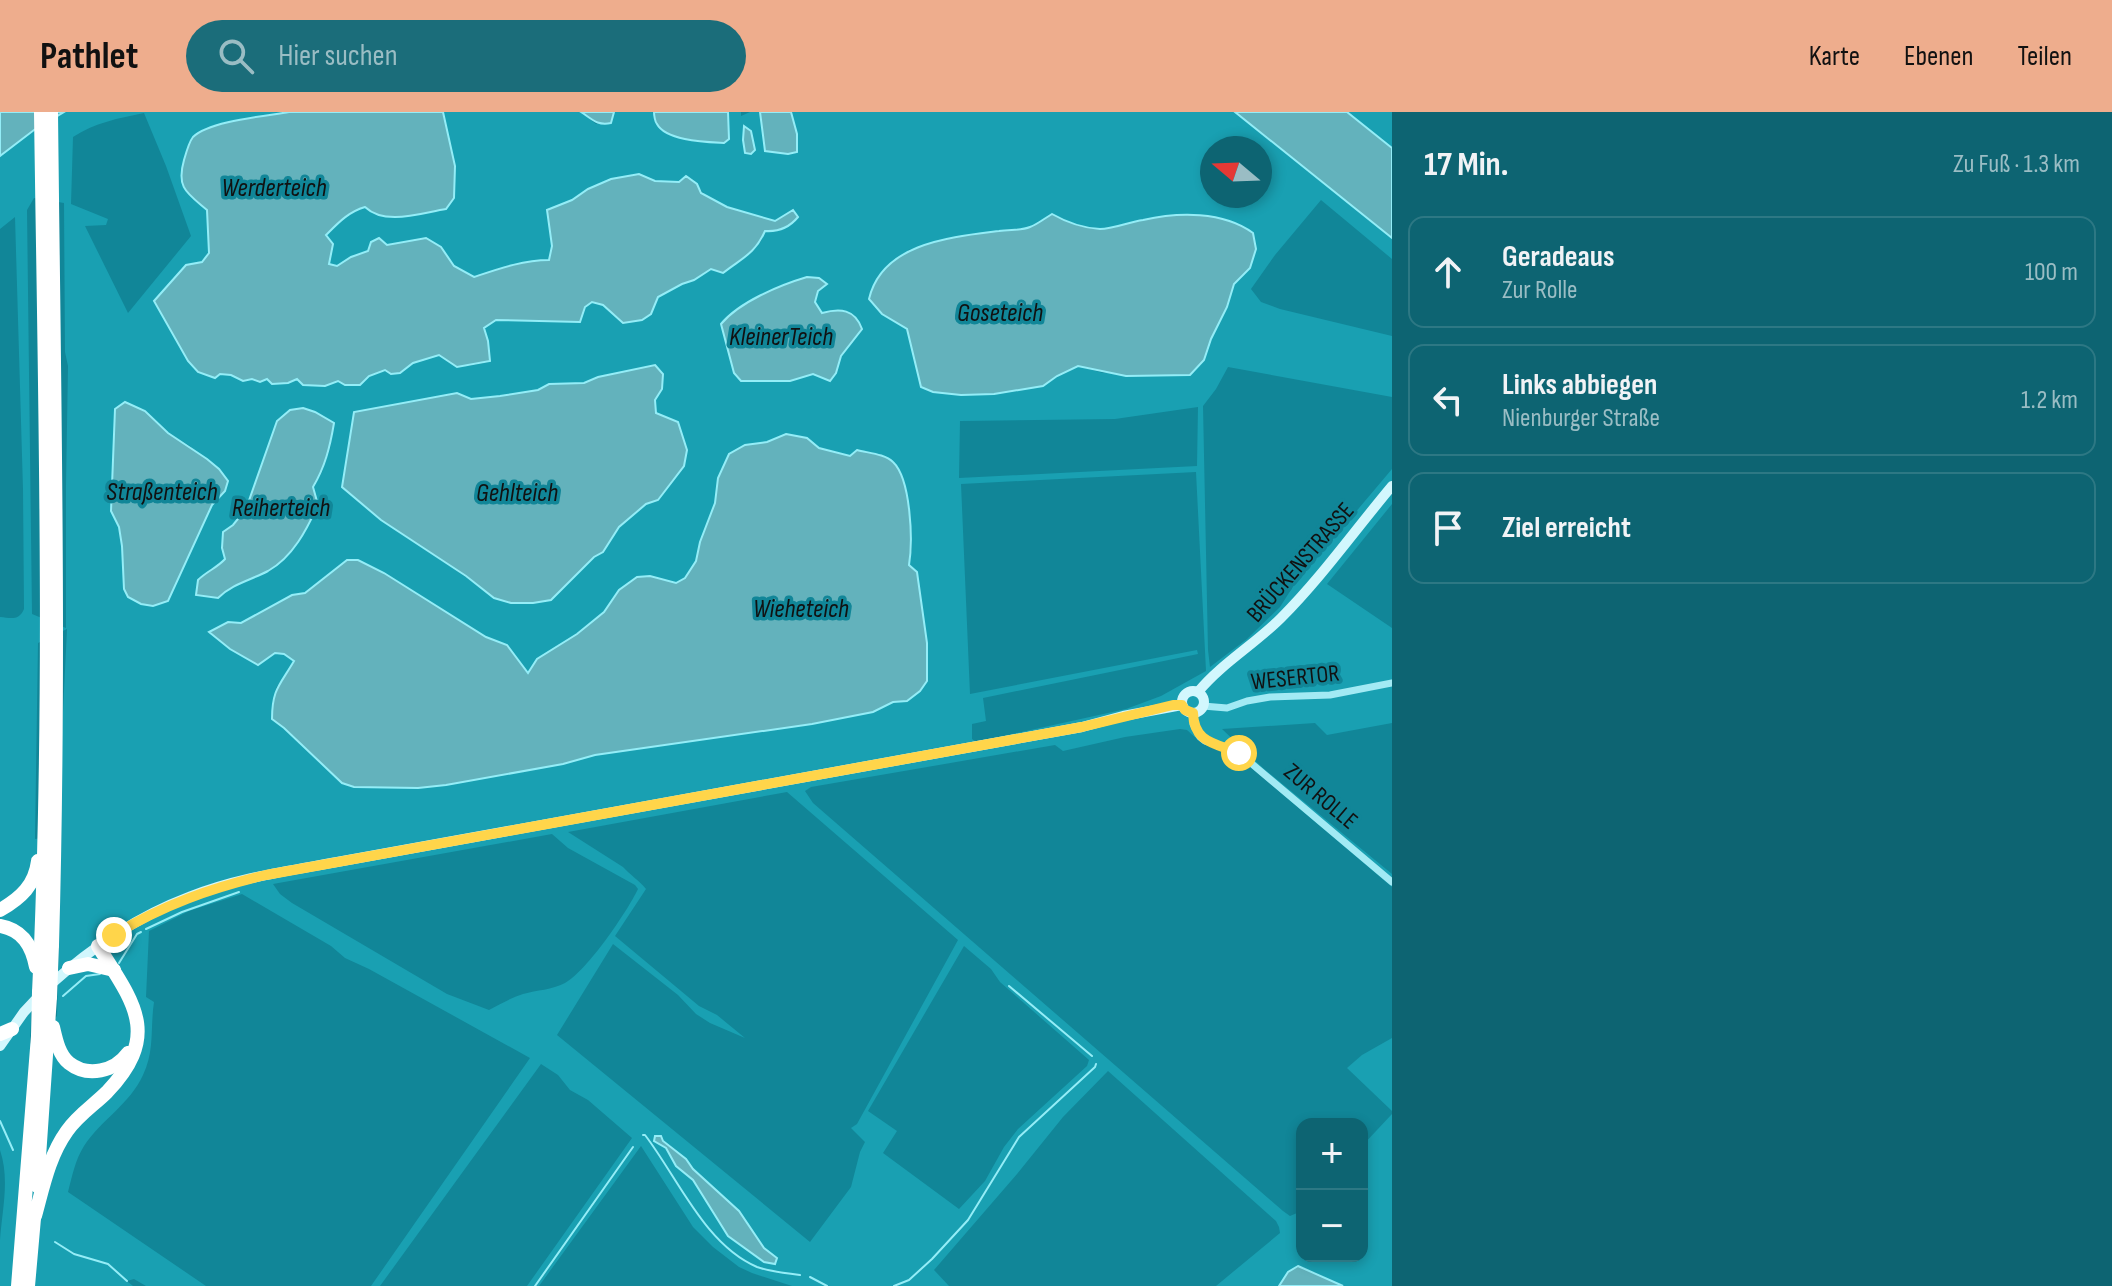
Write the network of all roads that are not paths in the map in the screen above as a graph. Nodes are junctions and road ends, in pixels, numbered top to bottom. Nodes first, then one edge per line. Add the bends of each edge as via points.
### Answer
1 (41, 112) edge
2 (51, 112) edge
3 (48, 208) junction
4 (1392, 486) edge
5 (52, 625) junction
6 (1392, 683) edge
7 (1198, 692) junction
8 (1182, 705) junction
9 (1203, 706) junction
10 (1193, 713) junction
11 (47, 847) junction
12 (1392, 882) edge
13 (0, 910) edge
14 (0, 926) edge
15 (98, 946) junction
16 (43, 954) junction
17 (69, 968) junction
18 (114, 970) junction
19 (45, 994) junction
20 (46, 1028) junction
21 (6, 1031) edge
22 (136, 1039) junction
23 (0, 1046) edge
24 (35, 1216) junction
25 (18, 1286) edge
26 (28, 1286) edge

1 - 3 highway
2 - 3 highway
3 - 5 highway
4 - 7 street, BRÜCKENSTRASSE via 1283,616
5 - 11 highway
5 - 11 highway
6 - 9 street, WESERTOR via 1330,695 1270,697 1227,708
7 - 8 street via 1185,695
7 - 9 street
8 - 10 street
8 - 15 street via 266,875 190,896
9 - 10 street
10 - 12 street, ZUR ROLLE via 1200,737 1239,753
11 - 13 highway via 29,888
11 - 16 highway
14 - 16 highway via 16,931
15 - 17 street
15 - 18 highway
16 - 19 highway, bridge
16 - 19 highway
17 - 18 highway via 88,964
17 - 21 street
18 - 22 highway via 134,1005
19 - 20 highway
20 - 22 highway via 69,1063 91,1071 118,1064
20 - 24 highway
20 - 25 highway
21 - 23 street
22 - 24 highway via 122,1075 61,1140
24 - 26 highway

